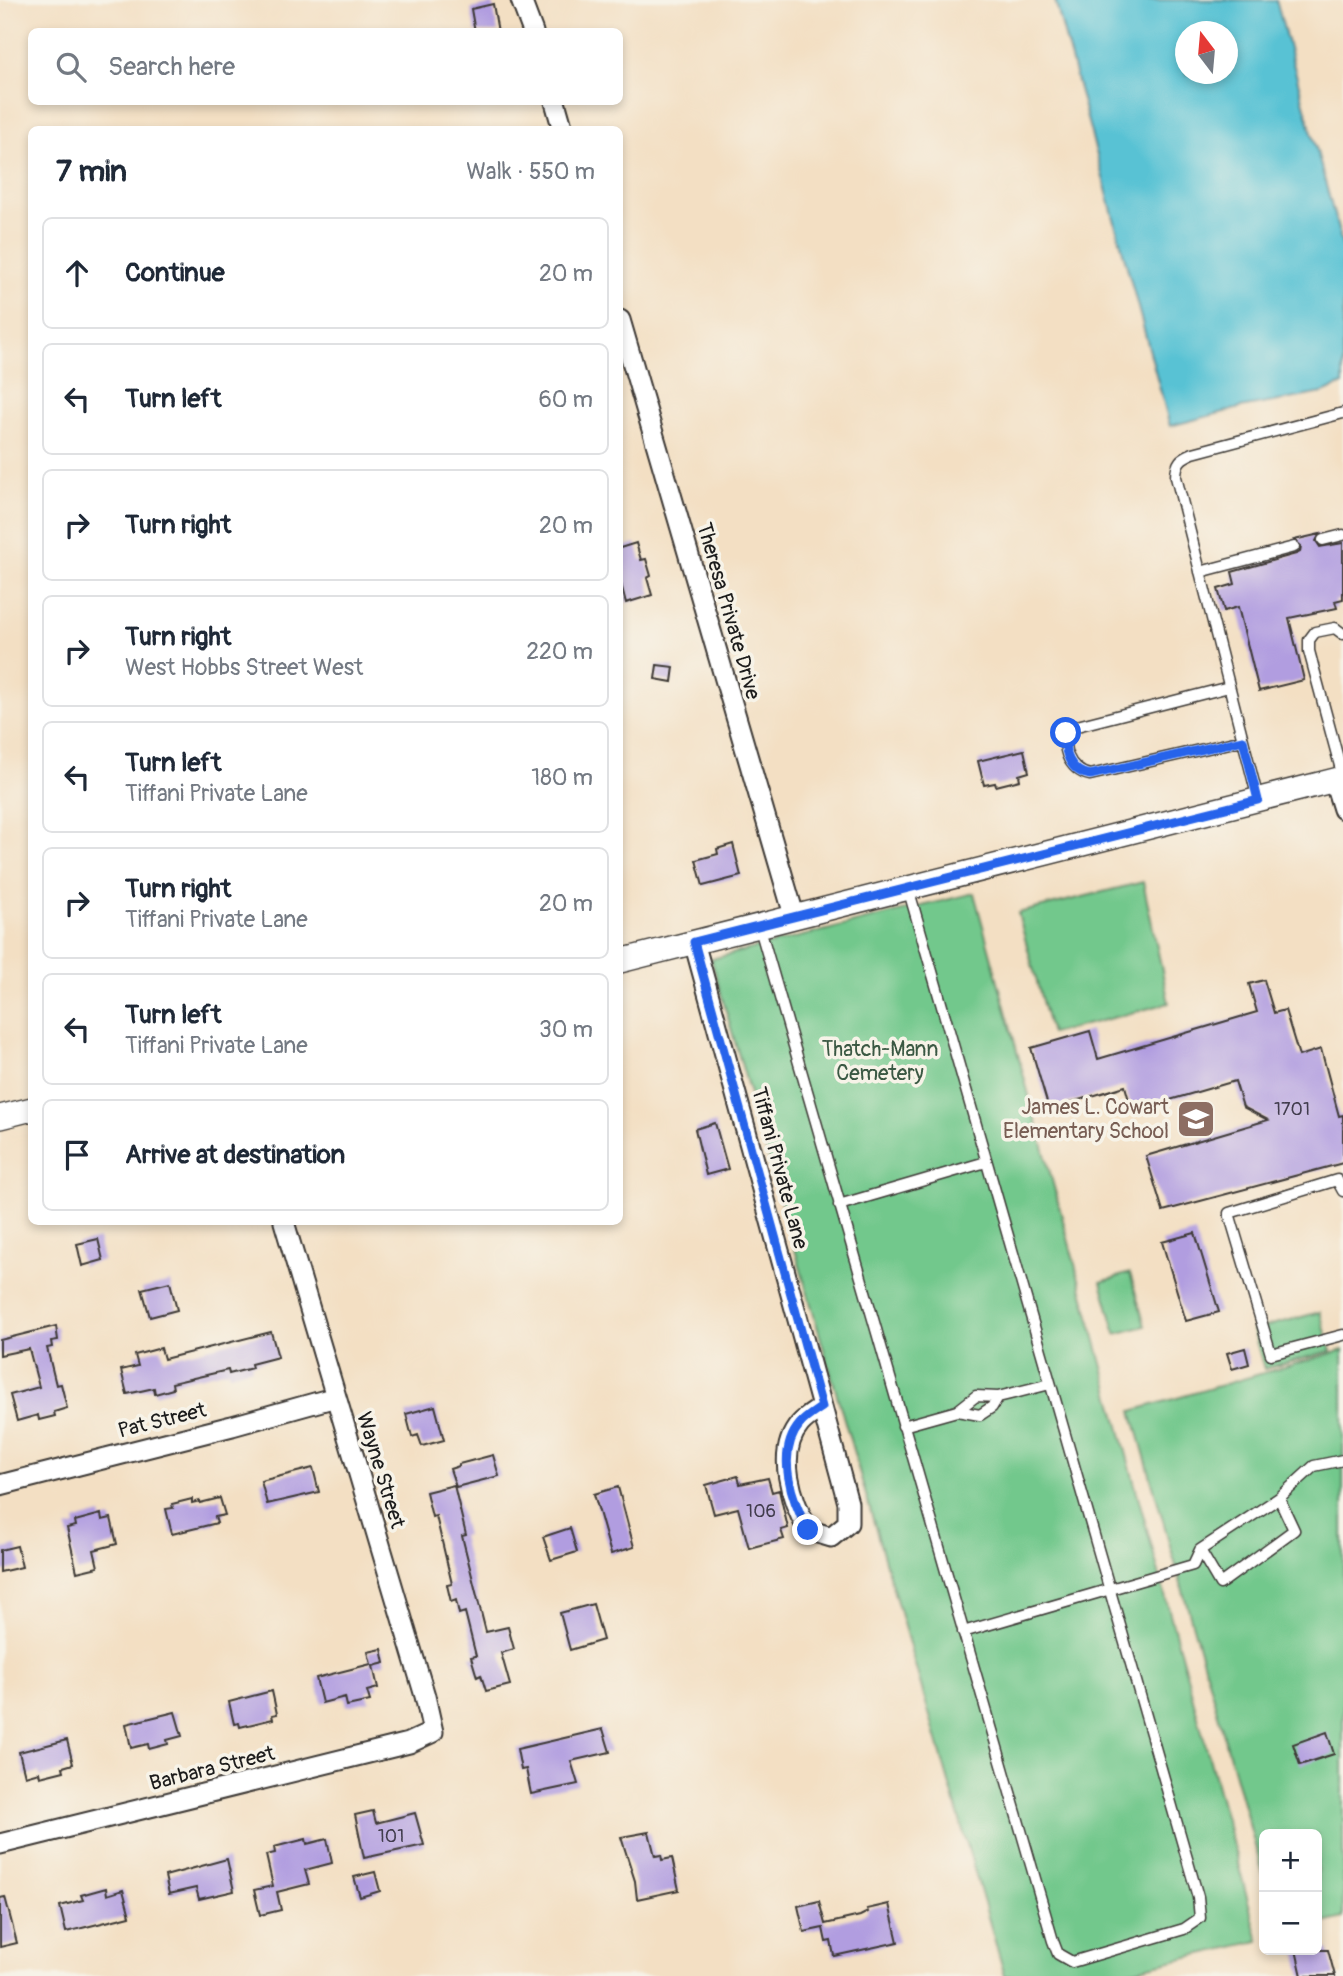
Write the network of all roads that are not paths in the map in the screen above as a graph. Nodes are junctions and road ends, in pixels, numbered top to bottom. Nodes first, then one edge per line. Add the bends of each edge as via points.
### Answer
1 (521, 0) edge
2 (532, 28) edge
3 (556, 105) edge
4 (563, 126) edge
5 (623, 330) edge
6 (1343, 413) edge
7 (1343, 535) edge
8 (1323, 540) dead end
9 (1294, 547) dead end
10 (1200, 572) junction
11 (1343, 634) edge
12 (1229, 687) junction
13 (1243, 740) junction
14 (1338, 745) edge
15 (1340, 779) edge
16 (1258, 800) junction
17 (1343, 809) edge
18 (908, 888) junction
19 (794, 915) junction
20 (759, 925) junction
21 (694, 942) junction
22 (623, 960) edge
23 (28, 1110) edge
24 (0, 1117) edge
25 (986, 1162) junction
26 (1343, 1191) edge
27 (839, 1205) junction
28 (285, 1225) edge
29 (1343, 1335) edge
30 (1050, 1384) junction
31 (335, 1396) junction
32 (998, 1397) junction
33 (822, 1407) junction
34 (957, 1411) junction
35 (903, 1426) junction
36 (1343, 1460) edge
37 (0, 1485) edge
38 (1279, 1498) junction
39 (1200, 1550) junction
40 (1110, 1591) junction
41 (963, 1632) junction
42 (433, 1732) joint
43 (0, 1844) edge

1 - 2 street
3 - 4 street
5 - 19 street, Theresa Private Drive
6 - 10 lane via 1182,458 1176,477
7 - 8 lane
9 - 10 lane
10 - 12 lane
11 - 14 lane via 1326,628 1309,640
12 - 13 lane
12 - 13 lane via 1073,727 1066,733 1065,743 1073,767 1090,775
13 - 16 lane
14 - 15 lane
15 - 16 street
15 - 17 street
16 - 18 street
18 - 19 street
18 - 25 lane
19 - 20 street
20 - 21 street
20 - 27 lane
21 - 22 street
21 - 33 street, Tiffani Private Lane
23 - 24 street
25 - 27 lane
25 - 30 lane
26 - 29 lane via 1337,1180 1229,1213 1271,1354
27 - 35 lane
28 - 31 street, Wayne Street
30 - 32 lane
30 - 40 lane
31 - 37 street, Pat Street
31 - 42 street, Wayne Street
32 - 34 lane via 976,1396
32 - 34 lane via 980,1415
33 - 33 street, Tiffani Private Lane via 800,1424 789,1444 788,1466 796,1508 808,1530 831,1537 848,1523 848,1503
34 - 35 lane
35 - 41 lane
36 - 38 lane via 1314,1466
38 - 39 lane
38 - 39 lane via 1294,1530 1220,1584
39 - 40 lane via 1193,1565
40 - 41 lane
40 - 41 lane via 1198,1896 1200,1918 1184,1929 1072,1962 1058,1954 1052,1941
42 - 43 street, Barbara Street via 409,1743

